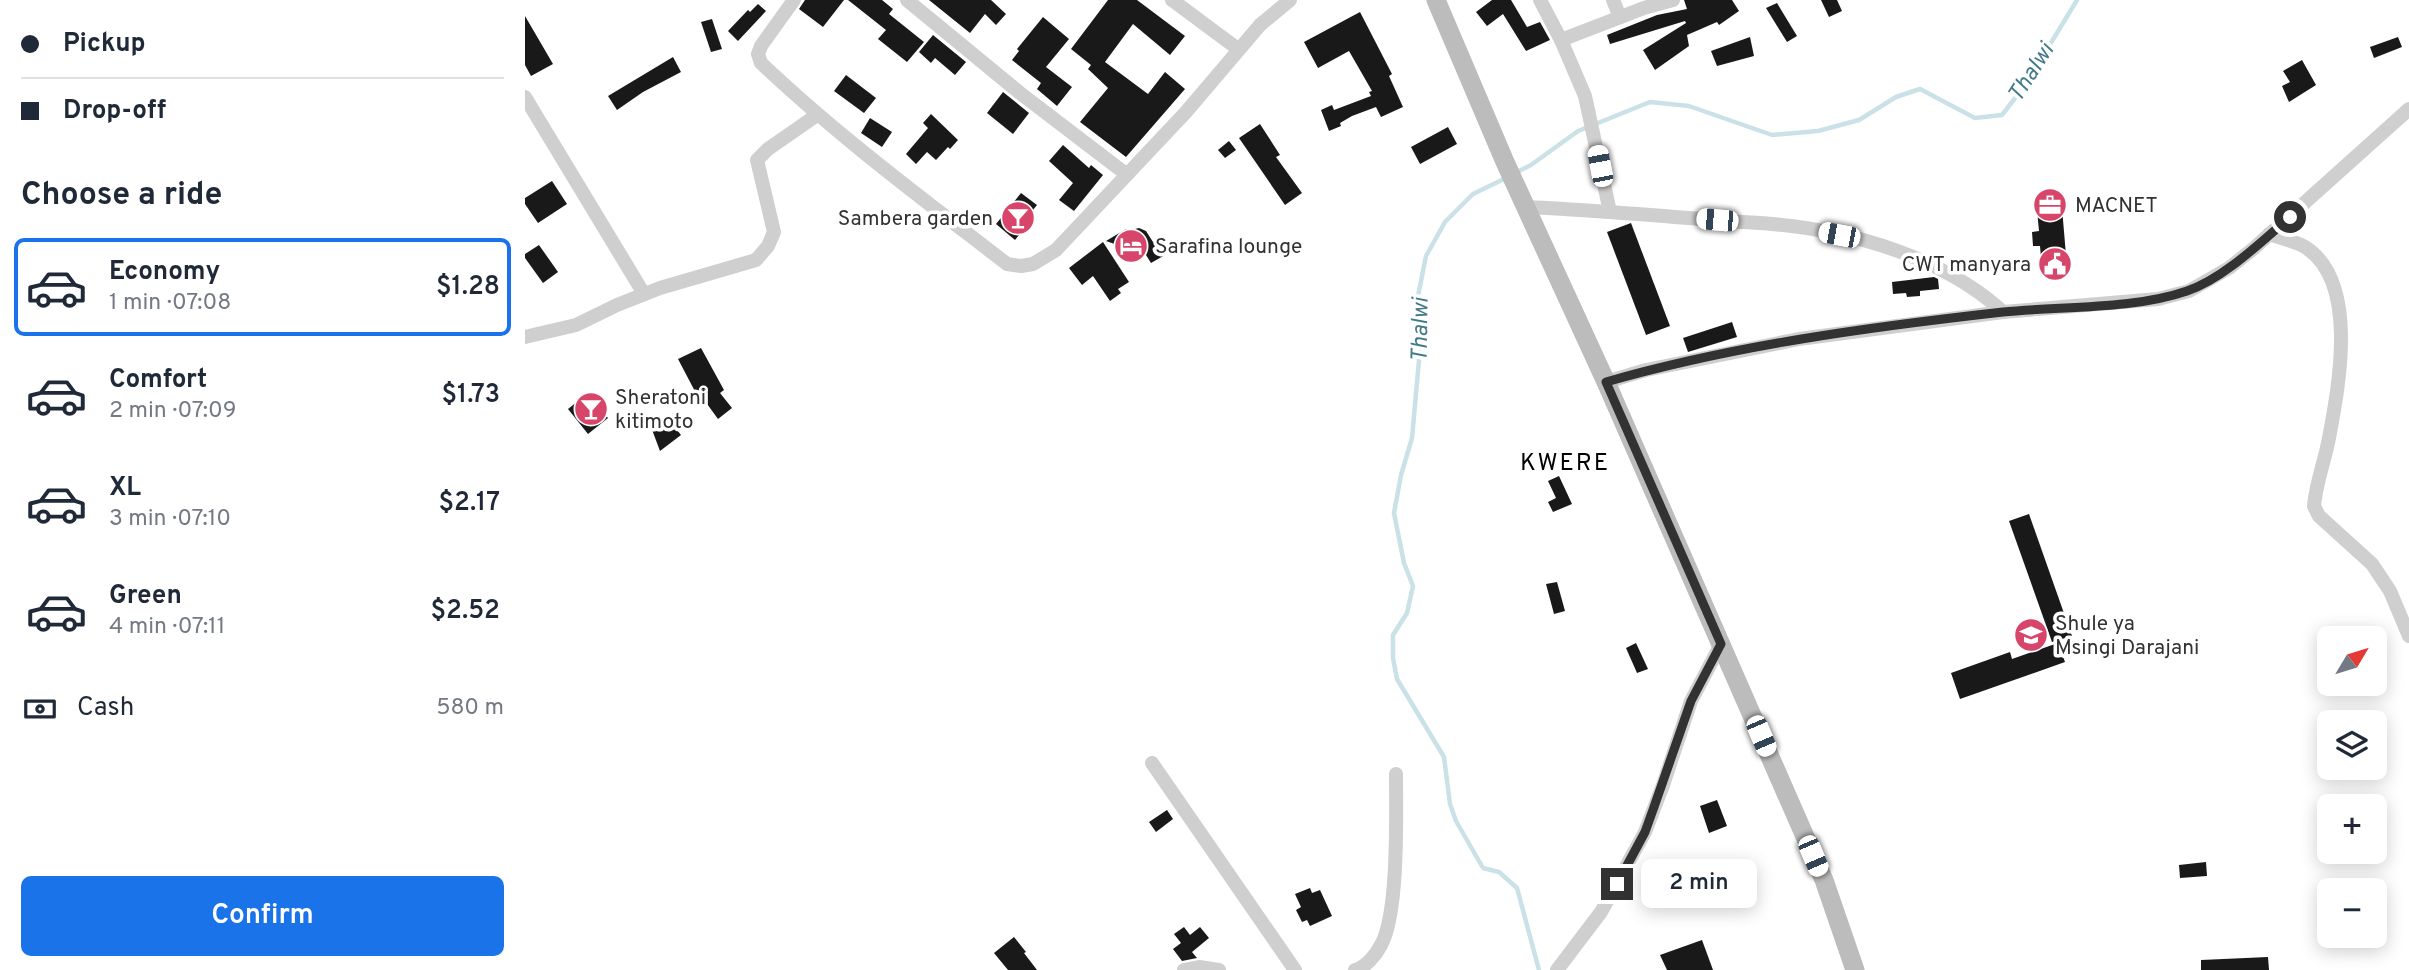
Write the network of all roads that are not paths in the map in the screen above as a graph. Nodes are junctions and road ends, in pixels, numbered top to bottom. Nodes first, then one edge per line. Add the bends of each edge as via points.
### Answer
1 (794, 0) edge
2 (907, 0) edge
3 (1172, 0) edge
4 (1290, 0) edge
5 (1436, 0) edge
6 (1540, 0) edge
7 (1613, 0) edge
8 (1673, 0) edge
9 (1620, 17) junction
10 (1562, 40) junction
11 (1238, 49) junction
12 (525, 97) edge
13 (2409, 108) edge
14 (817, 115) junction
15 (1126, 174) junction
16 (1527, 207) junction
17 (1610, 212) junction
18 (2269, 234) junction
19 (644, 294) junction
20 (2003, 312) junction
21 (525, 337) edge
22 (1606, 382) junction
23 (2409, 636) edge
24 (1721, 644) junction
25 (1152, 763) dead end
26 (1397, 774) dead end
27 (1184, 970) edge
28 (1219, 970) edge
29 (1295, 970) edge
30 (1355, 970) edge
31 (1557, 970) edge
32 (1855, 970) edge

1 - 14 street via 761,46 758,59
2 - 15 street
3 - 11 street
4 - 11 street
5 - 16 street
6 - 10 street
7 - 9 street
8 - 9 street
9 - 10 street
10 - 17 street via 1585,96
11 - 15 street
12 - 19 street
13 - 18 street
14 - 15 street via 1014,266 1033,264 1056,250
14 - 19 street via 757,160 773,232 756,261
16 - 17 street
16 - 22 street
17 - 20 street via 1774,224 1859,240 1953,276
18 - 20 street via 2229,268 2189,291 2133,303
18 - 23 street via 2304,246 2323,263 2340,310 2337,380 2314,506 2319,516 2372,564 2390,591
19 - 21 street via 576,326
20 - 22 street via 1799,339
22 - 24 street
24 - 31 street via 1691,701 1645,832 1601,912
24 - 32 street via 1824,880
25 - 29 street
26 - 30 street via 1390,916 1382,944
27 - 28 street

